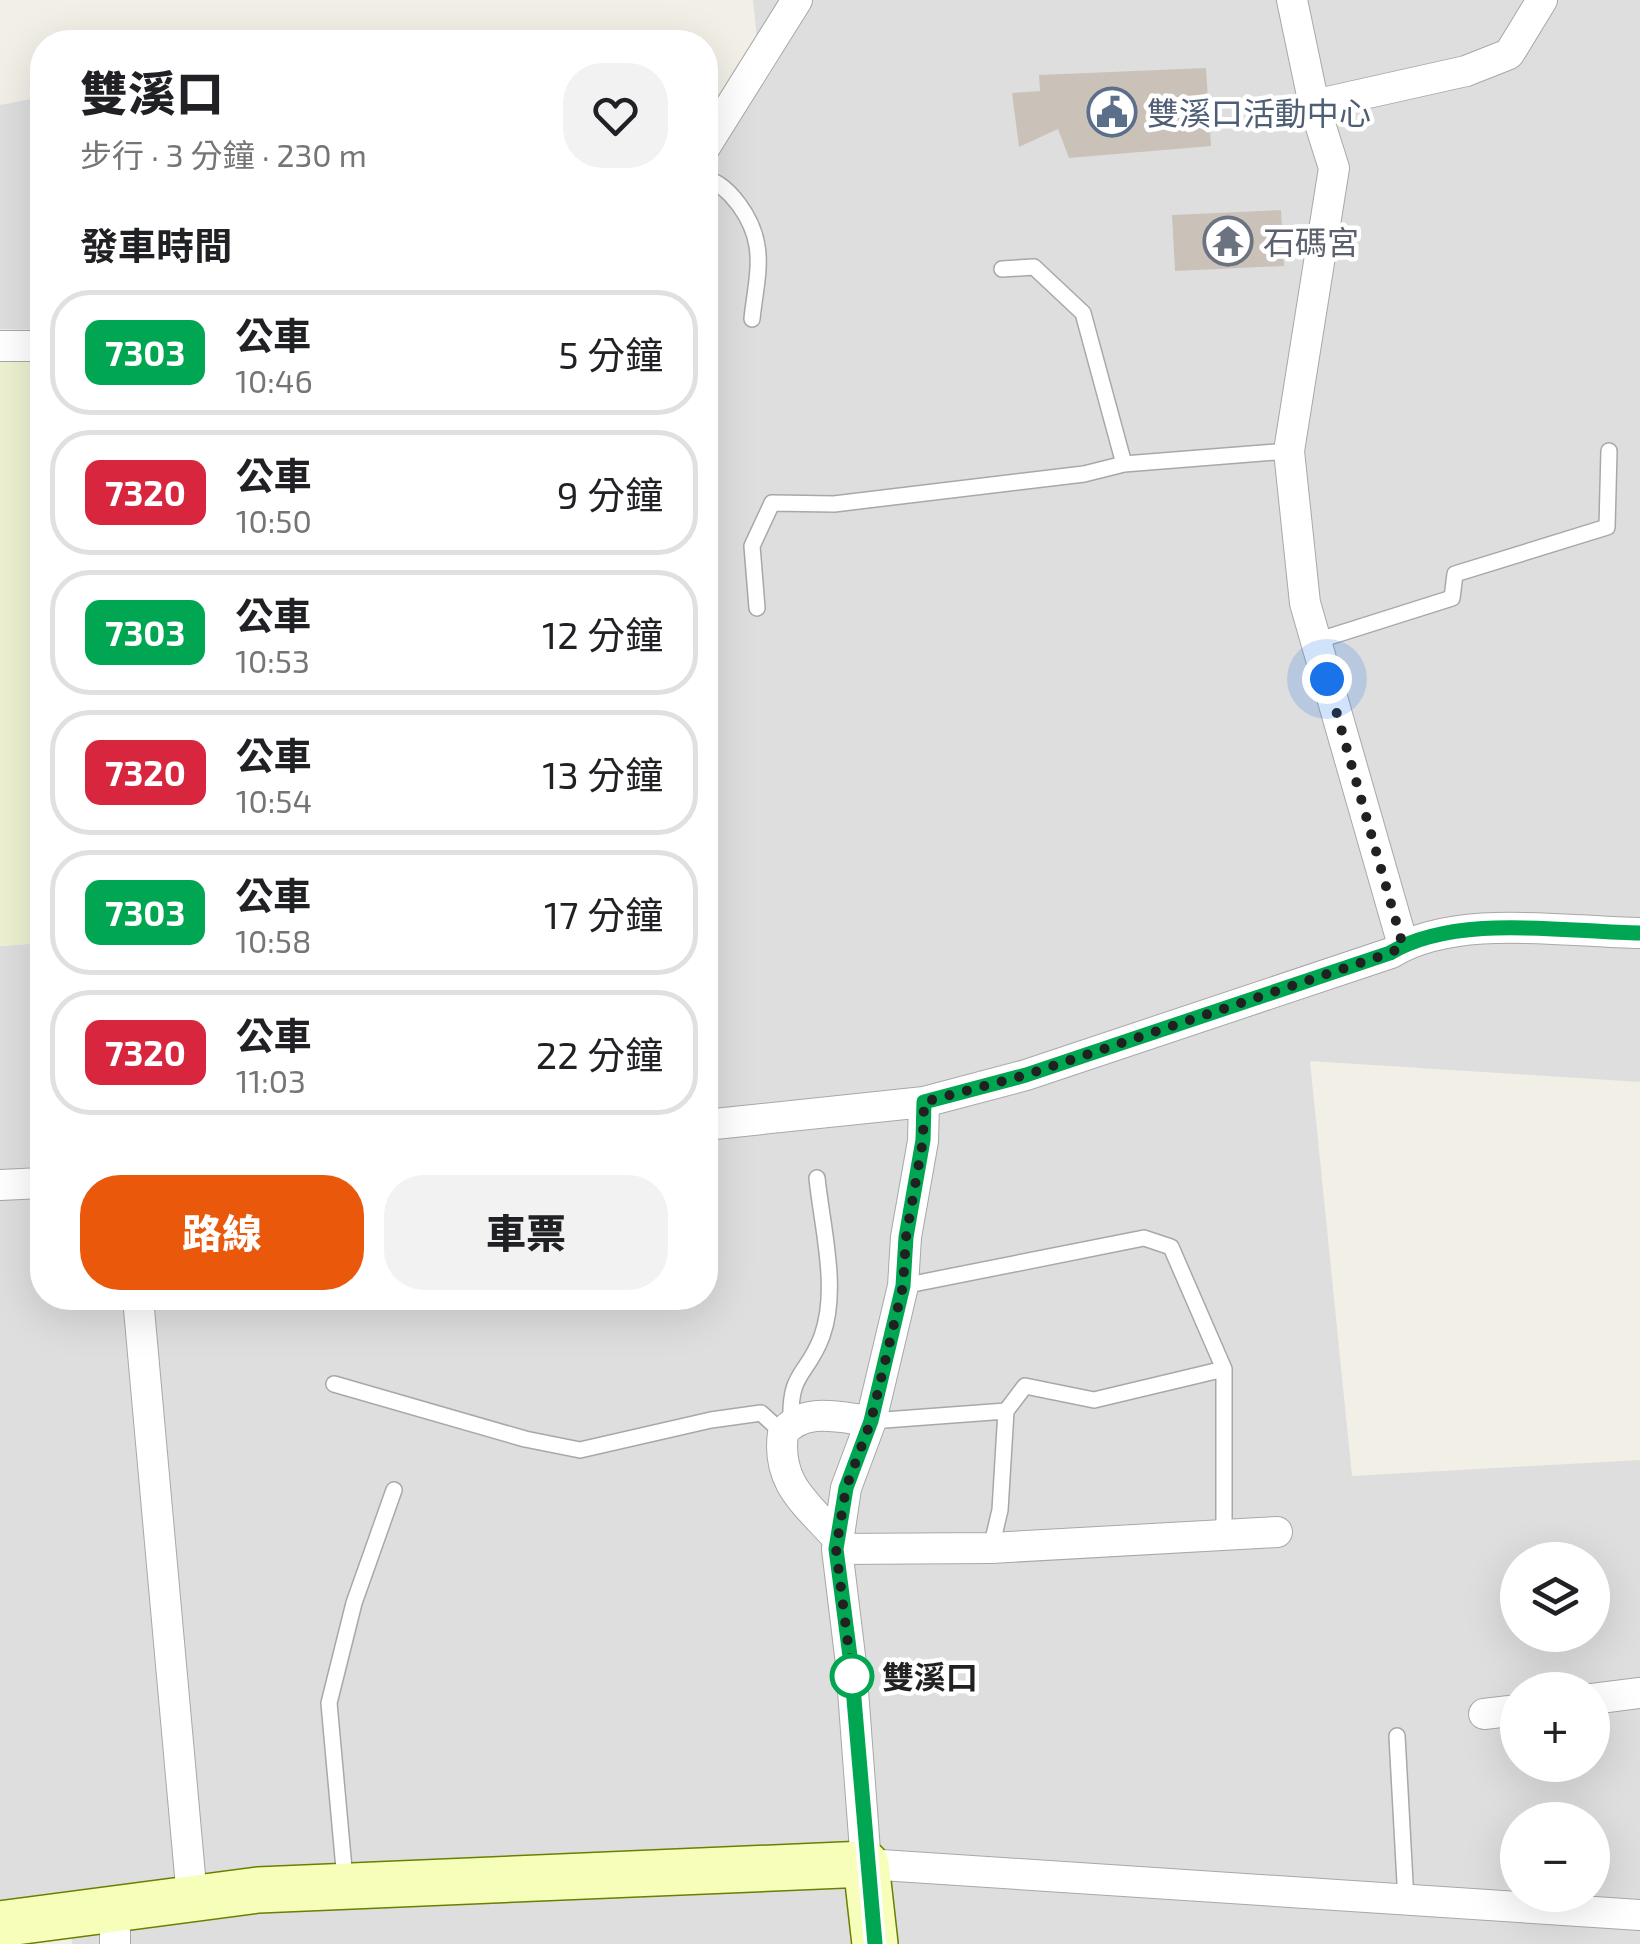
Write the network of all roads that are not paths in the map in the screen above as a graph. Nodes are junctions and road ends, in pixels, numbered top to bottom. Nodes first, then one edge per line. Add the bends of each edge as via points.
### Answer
1 (797, 0) edge
2 (1292, 0) edge
3 (1542, 0) edge
4 (1314, 105) junction
5 (718, 127) edge
6 (718, 182) edge
7 (1002, 268) dead end
8 (752, 319) dead end
9 (0, 346) edge
10 (30, 346) edge
11 (1289, 451) junction
12 (1609, 451) dead end
13 (1124, 464) junction
14 (756, 608) dead end
15 (1316, 640) junction
16 (1640, 933) edge
17 (1403, 946) junction
18 (924, 1102) junction
19 (718, 1123) edge
20 (817, 1178) dead end
21 (30, 1183) edge
22 (0, 1184) edge
23 (903, 1286) junction
24 (139, 1310) edge
25 (1224, 1368) junction
26 (334, 1384) dead end
27 (1006, 1411) junction
28 (871, 1421) junction
29 (787, 1428) junction
30 (394, 1490) dead end
31 (1277, 1532) dead end
32 (1224, 1536) junction
33 (838, 1544) junction
34 (991, 1548) junction
35 (1640, 1693) edge
36 (1610, 1697) edge
37 (1500, 1712) edge
38 (1484, 1714) dead end
39 (1397, 1736) dead end
40 (866, 1864) junction
41 (346, 1884) junction
42 (192, 1898) junction
43 (1406, 1901) junction
44 (1640, 1915) edge
45 (0, 1924) edge
46 (115, 1926) edge
47 (875, 1944) edge

1 - 5 street
2 - 4 street
3 - 4 street via 1509,54 1466,71
4 - 11 street via 1334,168
6 - 8 lane via 743,211 757,246
7 - 13 lane via 1034,267 1083,313
9 - 10 street
11 - 13 lane
11 - 15 street via 1305,603
12 - 15 lane via 1607,527 1455,574 1452,598
13 - 14 lane via 834,504 772,502 752,546
15 - 17 street
16 - 17 street via 1470,928
17 - 18 street via 1026,1075
18 - 19 street
18 - 23 street
20 - 29 lane via 829,1298 822,1337 793,1383
21 - 22 street
23 - 25 lane via 1144,1238 1170,1247
23 - 28 street
24 - 42 street
25 - 27 lane via 1094,1400 1025,1386
25 - 32 lane
26 - 29 lane via 580,1450 762,1413
27 - 28 lane
27 - 34 lane
28 - 29 street via 821,1415
28 - 33 street via 846,1488
29 - 33 street via 780,1455 786,1480
30 - 41 lane via 354,1602 329,1703
31 - 32 street
32 - 34 street
33 - 34 street
33 - 40 street
35 - 36 street
37 - 38 street
39 - 43 lane
40 - 41 street
40 - 43 street
40 - 47 street
41 - 42 street
42 - 46 street
43 - 44 street
45 - 46 street

